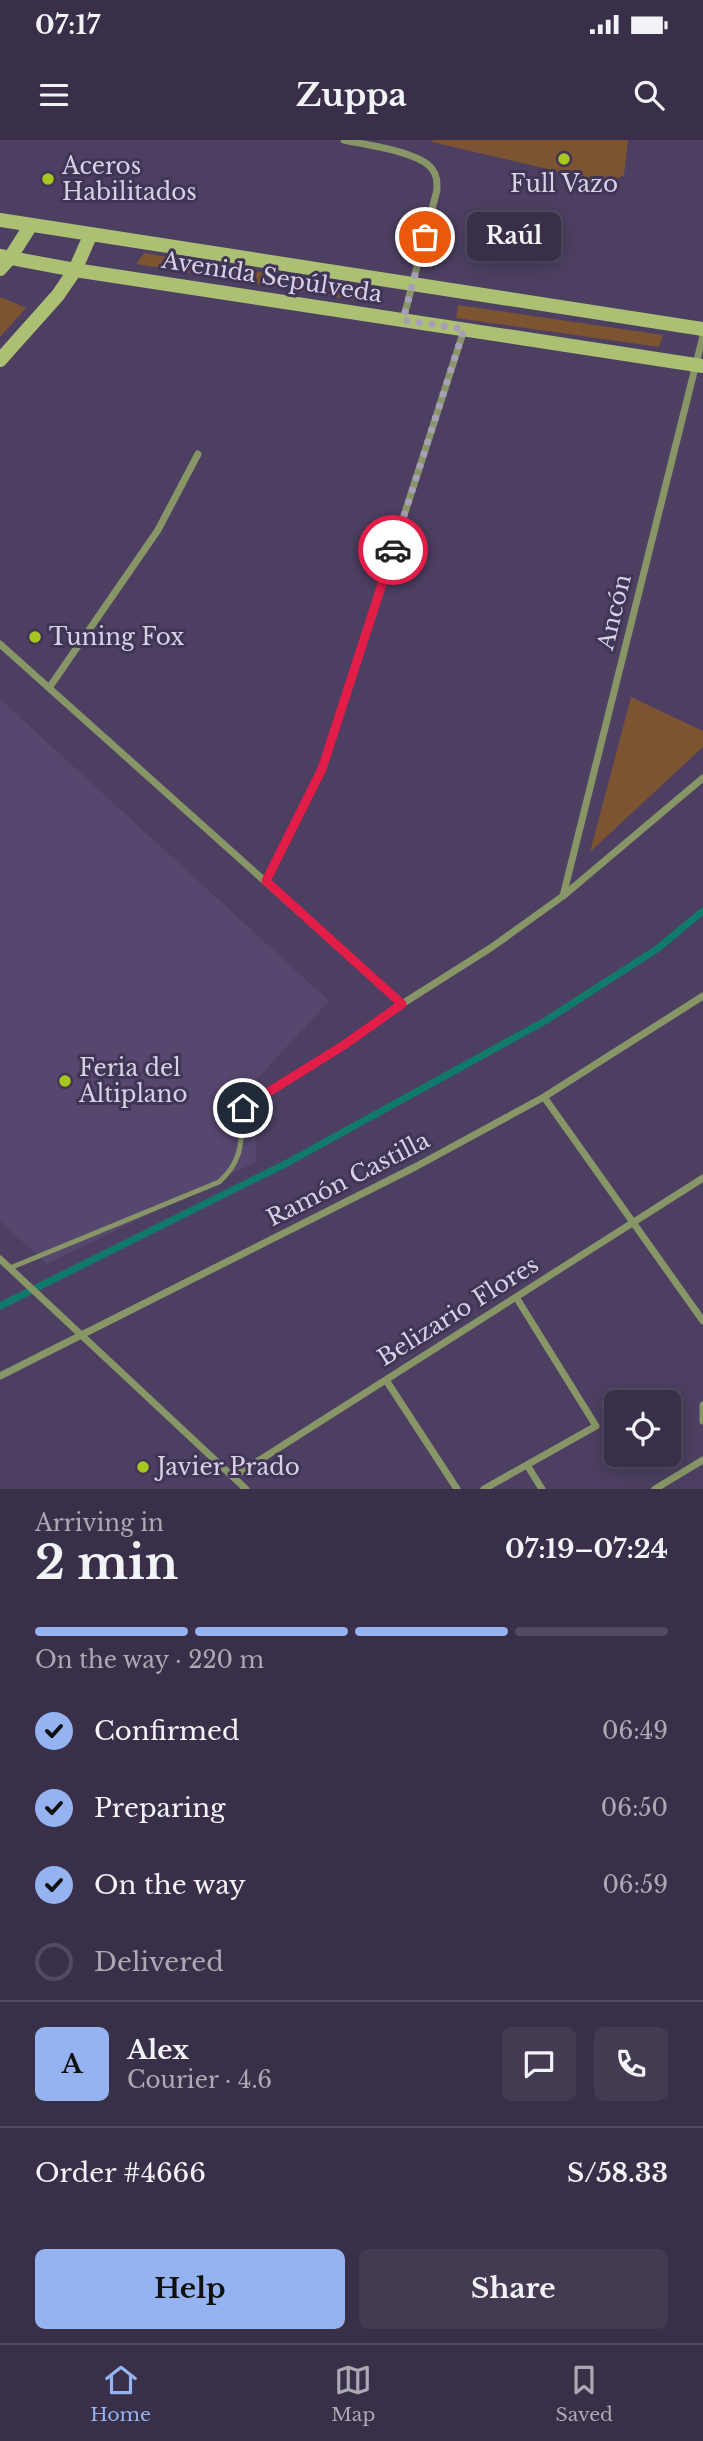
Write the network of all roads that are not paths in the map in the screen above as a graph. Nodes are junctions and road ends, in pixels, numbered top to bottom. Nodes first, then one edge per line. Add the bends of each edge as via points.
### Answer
1 (344, 140) edge
2 (0, 220) edge
3 (31, 225) junction
4 (90, 236) junction
5 (3, 261) edge
6 (75, 270) junction
7 (413, 284) junction
8 (403, 320) junction
9 (464, 329) junction
10 (703, 329) edge
11 (703, 336) edge
12 (0, 360) edge
13 (700, 365) edge
14 (198, 454) dead end
15 (0, 645) edge
16 (49, 688) junction
17 (703, 778) edge
18 (266, 881) junction
19 (563, 896) junction
20 (703, 996) edge
21 (402, 1004) junction
22 (544, 1097) junction
23 (243, 1108) joint
24 (703, 1178) edge
25 (633, 1222) junction
26 (0, 1259) edge
27 (10, 1268) junction
28 (516, 1297) junction
29 (703, 1321) edge
30 (84, 1335) junction
31 (0, 1376) edge
32 (386, 1380) junction
33 (703, 1405) edge
34 (703, 1421) edge
35 (703, 1460) edge
36 (527, 1465) junction
37 (233, 1477) junction
38 (246, 1489) edge
39 (457, 1489) edge
40 (484, 1489) edge
41 (542, 1489) edge
42 (655, 1489) edge

1 - 7 street via 417,158 433,170 437,190
2 - 3 street, Avenida Sepúlveda
3 - 4 street, Avenida Sepúlveda
3 - 5 street
4 - 6 street
4 - 7 street, Avenida Sepúlveda
5 - 6 street, Avenida Sepúlveda
6 - 8 street, Avenida Sepúlveda
6 - 12 street
7 - 8 street
7 - 10 street, Avenida Sepúlveda
8 - 9 street, Avenida Sepúlveda
9 - 13 street, Avenida Sepúlveda
9 - 18 street via 322,769
11 - 13 street, Ancón
13 - 19 street, Ancón
14 - 16 street via 158,530
15 - 16 street
16 - 18 street
17 - 19 street
18 - 21 street
19 - 21 street
20 - 22 street, Ramón Castilla
21 - 23 street
22 - 25 street
22 - 30 street, Ramón Castilla
23 - 27 lane via 237,1160 219,1182
24 - 25 street, Belizario Flores
25 - 28 street, Belizario Flores
25 - 29 street
26 - 27 street
27 - 30 street
28 - 32 street, Belizario Flores
28 - 36 street via 596,1426
30 - 31 street, Ramón Castilla
30 - 37 street
32 - 37 street, Belizario Flores
32 - 39 street
33 - 34 street
35 - 42 street
36 - 40 street
36 - 41 street
37 - 38 street

